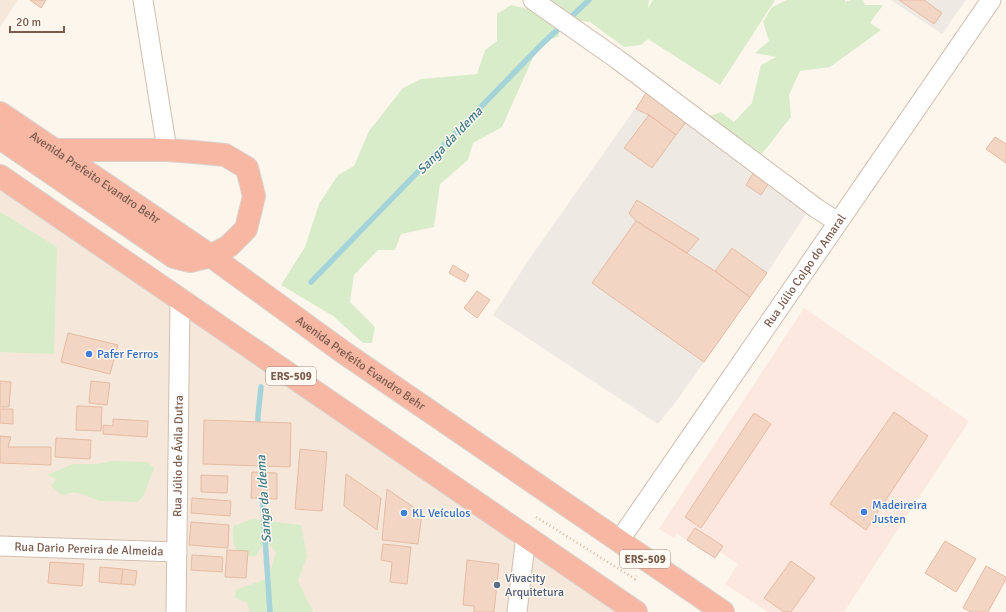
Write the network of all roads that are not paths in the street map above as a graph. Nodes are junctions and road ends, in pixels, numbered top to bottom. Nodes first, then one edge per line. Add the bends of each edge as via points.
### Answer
1 (143, 0) edge
2 (533, 0) edge
3 (991, 0) edge
4 (0, 113) edge
5 (0, 138) edge
6 (55, 150) junction
7 (167, 150) junction
8 (0, 176) edge
9 (838, 222) junction
10 (211, 256) junction
11 (180, 301) junction
12 (530, 526) junction
13 (619, 541) junction
14 (0, 546) edge
15 (177, 552) junction
16 (176, 612) edge
17 (517, 612) edge
18 (636, 612) edge
19 (723, 612) edge

1 - 7 street
2 - 9 street
3 - 9 street, Rua Júlio Colpo do Amaral
4 - 6 highway, Avenida Prefeito Evandro Behr / ERS-509
5 - 10 highway via 174,257 190,261
6 - 7 highway
6 - 10 highway, Avenida Prefeito Evandro Behr / ERS-509
7 - 10 highway via 225,155 247,168 254,196 246,229 229,246
8 - 11 highway, ERS-509
9 - 13 street, Rua Júlio Colpo do Amaral
10 - 13 highway, Avenida Prefeito Evandro Behr / ERS-509 via 343,352
11 - 12 highway, ERS-509
11 - 15 street, Rua Júlio de Ávila Dutra
12 - 17 street
12 - 18 highway, ERS-509
13 - 19 highway, Avenida Prefeito Evandro Behr / ERS-509
14 - 15 street, Rua Dario Pereira de Almeida
15 - 16 street, Rua Júlio de Ávila Dutra

